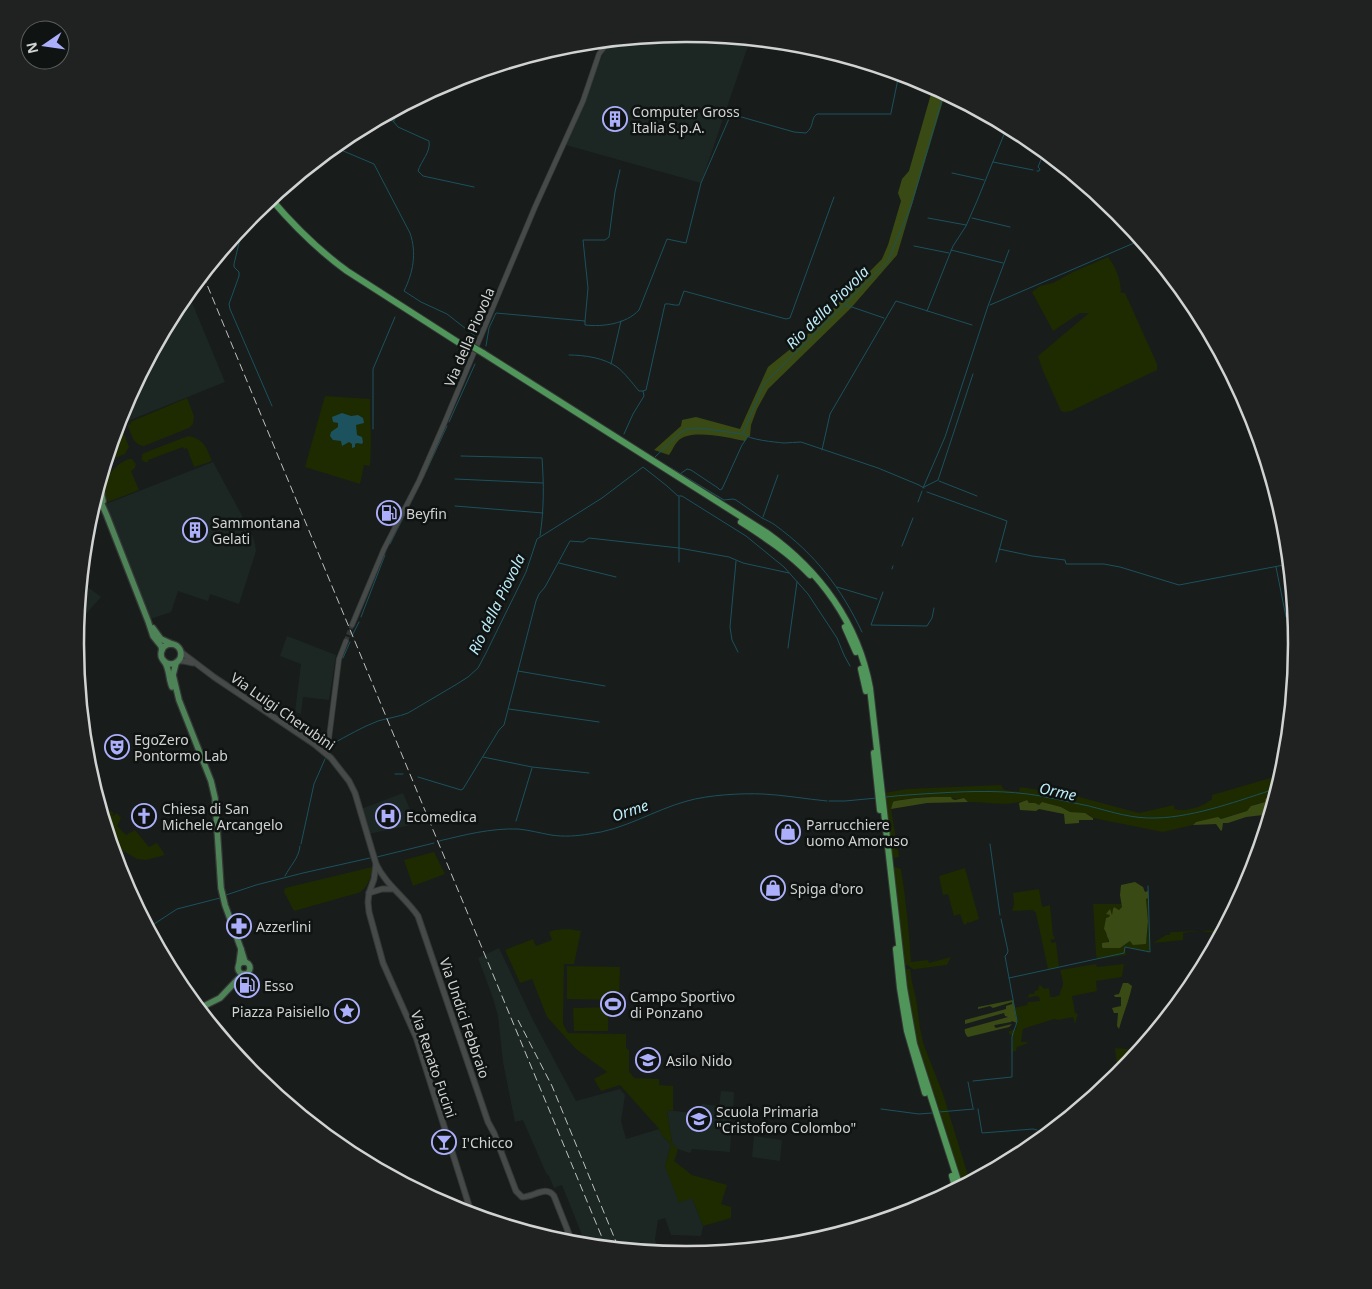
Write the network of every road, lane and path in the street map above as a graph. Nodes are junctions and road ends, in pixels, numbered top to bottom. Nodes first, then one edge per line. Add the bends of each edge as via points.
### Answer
1 (598, 49) edge
2 (603, 49) edge
3 (599, 54) junction
4 (279, 201) edge
5 (276, 204) edge
6 (468, 346) junction
7 (103, 498) edge
8 (102, 504) edge
9 (107, 516) junction
10 (148, 621) junction
11 (352, 625) tunnel mouth
12 (346, 641) tunnel mouth
13 (172, 644) junction
14 (162, 650) junction
15 (180, 652) junction
16 (164, 661) junction
17 (176, 662) junction
18 (200, 667) junction
19 (179, 700) junction
20 (324, 752) junction
21 (376, 864) junction
22 (889, 871) junction
23 (392, 889) junction
24 (368, 893) junction
25 (240, 965) junction
26 (244, 975) junction
27 (232, 985) junction
28 (204, 1005) edge
29 (958, 1181) edge
30 (954, 1183) edge
31 (470, 1206) edge
32 (569, 1235) edge

1 - 3 street
2 - 3 street
3 - 11 street, Via della Piovola via 583,100 444,424 384,549
4 - 6 highway via 328,252
5 - 6 highway via 300,231 347,271
6 - 22 highway via 781,548 812,578 840,618 858,659 867,696
7 - 9 main road
8 - 9 main road
9 - 10 main road
10 - 13 main road via 159,637
10 - 14 main road
12 - 20 street via 339,659 329,738
13 - 14 main road
13 - 15 main road
14 - 16 main road
15 - 17 main road
15 - 18 main road, Via Luigi Cherubini
16 - 17 main road
16 - 19 main road
17 - 18 main road, Via Luigi Cherubini
17 - 19 main road via 173,675
18 - 20 main road, Via Luigi Cherubini
19 - 25 main road via 215,798 220,888 241,949
20 - 21 main road, Via Luigi Cherubini via 356,793
21 - 23 main road, Via Undici Febbraio
21 - 24 main road, Via Renato Fucini
22 - 29 highway via 911,1030
22 - 30 highway via 908,1038
23 - 24 main road
23 - 32 main road, Via Undici Febbraio via 418,916 488,1122 516,1190 522,1197 551,1192
24 - 31 main road, Via Renato Fucini via 369,912 383,962 416,1037
25 - 26 main road via 240,973
25 - 26 main road via 249,965 249,972
25 - 27 main road
26 - 27 main road
27 - 28 main road via 220,998

